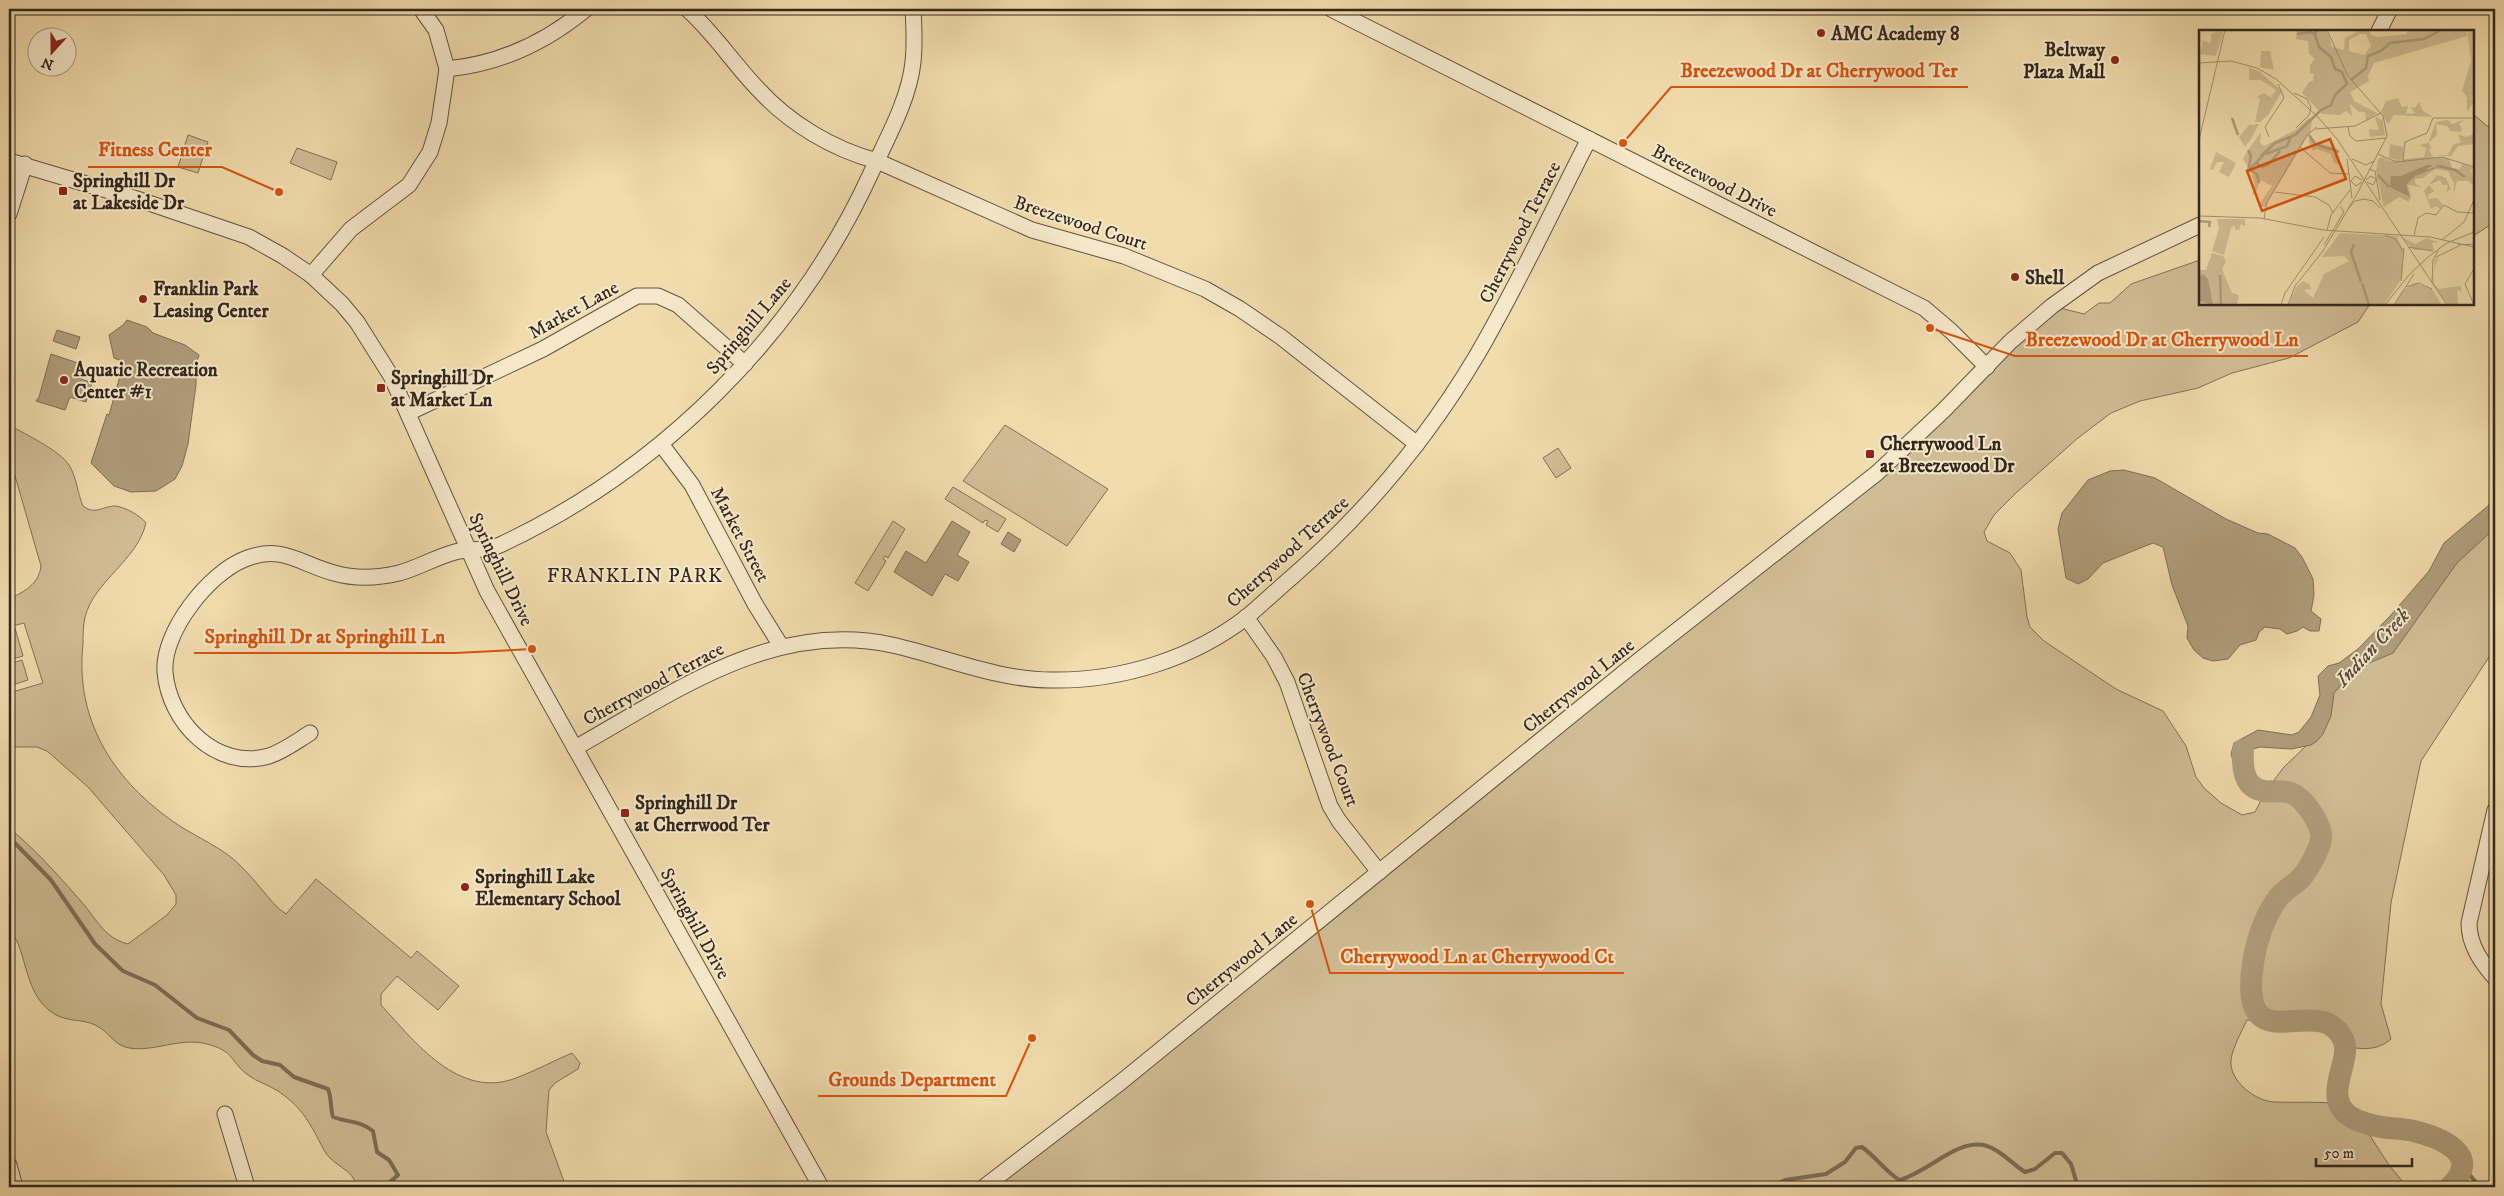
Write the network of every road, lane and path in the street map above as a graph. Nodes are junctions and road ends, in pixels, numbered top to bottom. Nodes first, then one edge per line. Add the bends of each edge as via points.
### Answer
1 (421, 9) edge
2 (586, 9) edge
3 (687, 9) edge
4 (913, 9) edge
5 (1331, 9) edge
6 (2390, 9) edge
7 (2380, 30) edge
8 (447, 69) junction
9 (1589, 139) junction
10 (15, 161) edge
11 (877, 161) junction
12 (9, 214) edge
13 (2199, 225) edge
14 (311, 275) junction
15 (745, 364) junction
16 (1987, 367) junction
17 (408, 413) junction
18 (661, 444) junction
19 (1417, 444) junction
20 (470, 551) junction
21 (1246, 617) junction
22 (781, 646) junction
23 (310, 733) dead end
24 (575, 748) junction
25 (2495, 810) edge
26 (1379, 872) junction
27 (2495, 978) edge
28 (224, 1114) dead end
29 (9, 1165) edge
30 (15, 1187) edge
31 (247, 1187) edge
32 (821, 1187) edge
33 (984, 1187) edge

1 - 8 street via 436,30
2 - 8 street via 547,37 509,56 474,66
3 - 11 street, Breezewood Court via 776,106 836,146 856,156
4 - 11 street, Springhill Lane via 911,76
5 - 9 street, Breezewood Drive
6 - 7 street
8 - 14 street via 436,137 419,172 397,196 341,238
9 - 16 street, Breezewood Drive via 1924,308
9 - 19 street, Cherrywood Terrace via 1477,355
10 - 12 street
10 - 14 street, Springhill Drive via 236,232 271,249
11 - 15 street, Springhill Lane via 825,259 792,307
11 - 19 street, Breezewood Court via 1032,230 1124,256 1205,289 1281,337
13 - 16 street, Cherrywood Lane via 2098,273 2025,328
14 - 17 street, Springhill Drive via 342,304 369,338
15 - 17 street, Market Lane via 678,305 658,296 637,296 544,349
15 - 18 street, Springhill Lane
16 - 26 street, Cherrywood Lane via 1877,473
17 - 20 street, Springhill Drive
18 - 20 street, Springhill Lane via 606,485 547,520 491,548
18 - 22 street, Market Street via 692,485
19 - 21 street, Cherrywood Terrace via 1357,516
20 - 23 street, Springhill Lane via 453,552 404,572 363,577 336,574 295,556 257,555 232,565 204,590 174,631 165,660 170,696 186,727 212,748 245,758 271,755
20 - 24 street, Springhill Drive via 487,590
21 - 22 street, Cherrywood Terrace via 1174,658 1111,677 1082,680 1010,677 877,642 825,640
21 - 26 street, Cherrywood Court via 1287,682 1330,806 1338,821
22 - 24 street, Cherrywood Terrace via 708,673
24 - 32 street, Springhill Drive
25 - 27 street via 2469,923 2469,934 2483,963
26 - 33 street, Cherrywood Lane via 1121,1082
28 - 31 street
29 - 30 street

